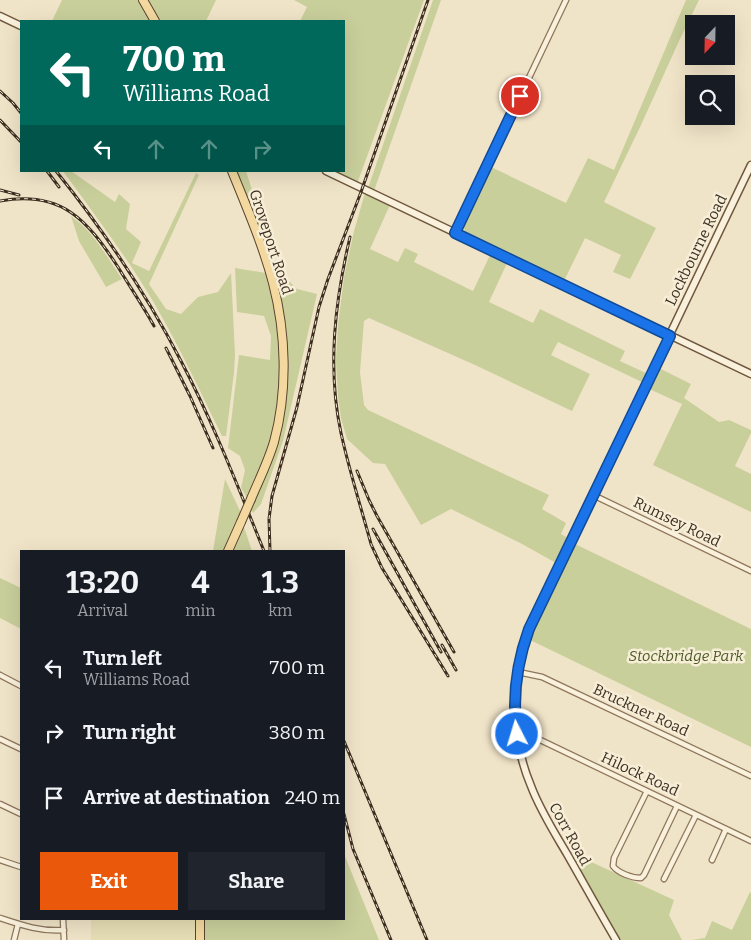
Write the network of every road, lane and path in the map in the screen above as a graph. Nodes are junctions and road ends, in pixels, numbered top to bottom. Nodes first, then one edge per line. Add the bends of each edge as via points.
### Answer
1 (143, 0) edge
2 (566, 0) edge
3 (0, 16) edge
4 (154, 20) edge
5 (20, 26) edge
6 (751, 165) edge
7 (232, 172) edge
8 (328, 172) edge
9 (455, 233) junction
10 (670, 336) junction
11 (751, 374) edge
12 (593, 495) junction
13 (228, 550) edge
14 (751, 571) edge
15 (518, 672) junction
16 (0, 676) edge
17 (20, 686) edge
18 (517, 734) junction
19 (0, 739) edge
20 (20, 749) edge
21 (751, 776) edge
22 (646, 791) junction
23 (0, 804) edge
24 (677, 806) junction
25 (20, 814) edge
26 (696, 815) junction
27 (726, 829) junction
28 (751, 841) edge
29 (0, 860) edge
30 (712, 860) dead end
31 (20, 867) edge
32 (664, 879) dead end
33 (0, 918) edge
34 (63, 920) edge
35 (200, 920) edge
36 (18, 924) junction
37 (64, 930) junction
38 (14, 940) edge
39 (64, 940) edge
40 (200, 940) edge
41 (616, 940) edge

1 - 4 main road
2 - 9 street
3 - 5 street
6 - 10 street, Lockbourne Road
7 - 13 main road, Groveport Road, bridge via 271,276 282,337 283,384 279,421 270,454
8 - 9 street
9 - 10 street
10 - 11 street
10 - 12 street, Lockbourne Road
12 - 14 street, Rumsey Road
12 - 15 street, Lockbourne Road via 532,622
15 - 18 street, Lockbourne Road
15 - 21 street, Bruckner Road via 542,677
16 - 17 street
18 - 22 street, Hilock Road via 528,735
18 - 41 street, Corr Road via 534,794
19 - 20 street
22 - 24 street, Hilock Road
22 - 24 street via 614,858 616,870 634,878 644,875
23 - 25 street
24 - 26 street, Hilock Road
26 - 27 street, Hilock Road
26 - 32 street
27 - 28 street, Hilock Road
27 - 30 street
29 - 31 street
33 - 36 street
34 - 37 street
35 - 40 main road
36 - 37 street via 38,930
36 - 38 street
37 - 39 street

